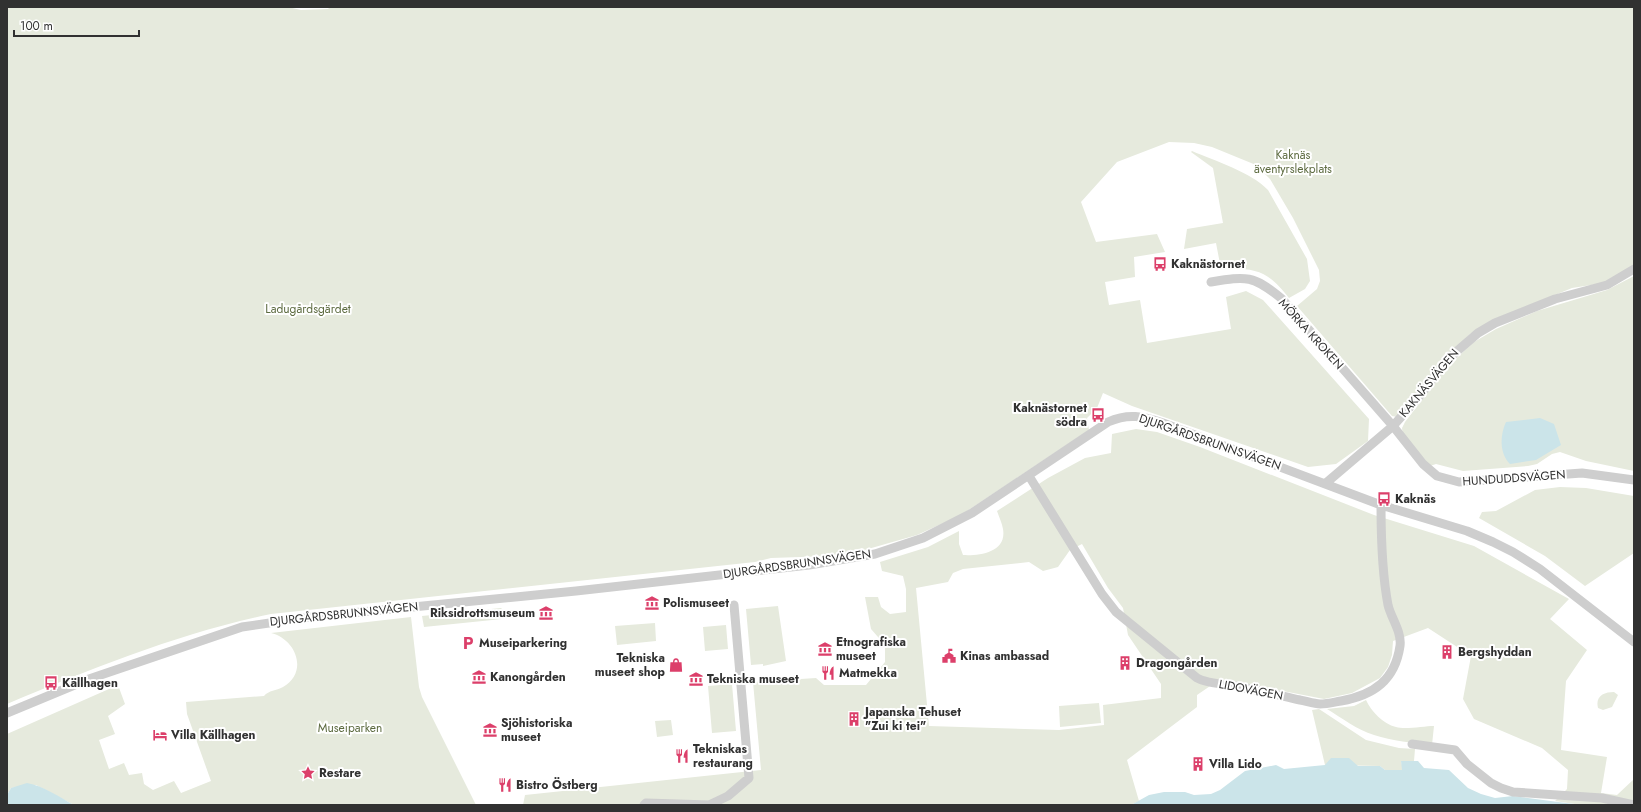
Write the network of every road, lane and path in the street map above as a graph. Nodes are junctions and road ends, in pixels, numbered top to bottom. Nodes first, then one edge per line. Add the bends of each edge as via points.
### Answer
1 (1634, 269) edge
2 (1211, 282) dead end
3 (1393, 426) junction
4 (1029, 476) junction
5 (1634, 480) edge
6 (1326, 483) junction
7 (1381, 506) junction
8 (734, 605) dead end
9 (1634, 642) edge
10 (7, 713) edge
11 (1412, 744) dead end
12 (1634, 804) edge
13 (644, 805) edge
14 (710, 805) edge

1 - 3 street, KAKNÄSVÄGEN via 1607,285 1555,299 1478,333 1448,359
2 - 3 street, MÖRKA KROKEN via 1244,278 1265,285 1282,299
3 - 5 street, HUNDUDDSVÄGEN via 1424,464 1437,476 1448,480 1484,482 1582,473
3 - 6 street, KAKNÄSVÄGEN
4 - 6 street, DJURGÅRDSBRUNNSVÄGEN via 1108,422 1126,416 1136,416 1169,425
4 - 7 street, LIDOVÄGEN via 1102,594 1116,612 1197,678 1204,682 1221,683 1320,704 1371,692 1385,681 1398,657 1399,636 1389,608 1385,586
4 - 10 street, DJURGÅRDSBRUNNSVÄGEN via 996,499 950,525 923,538 875,554 809,565 576,591 333,614 242,626 89,678
6 - 7 street, DJURGÅRDSBRUNNSVÄGEN
7 - 9 street, DJURGÅRDSBRUNNSVÄGEN via 1467,532 1513,552 1564,586
8 - 14 street via 749,778 728,796
11 - 12 street via 1455,750 1467,764 1491,783 1513,792 1563,794
13 - 14 street

